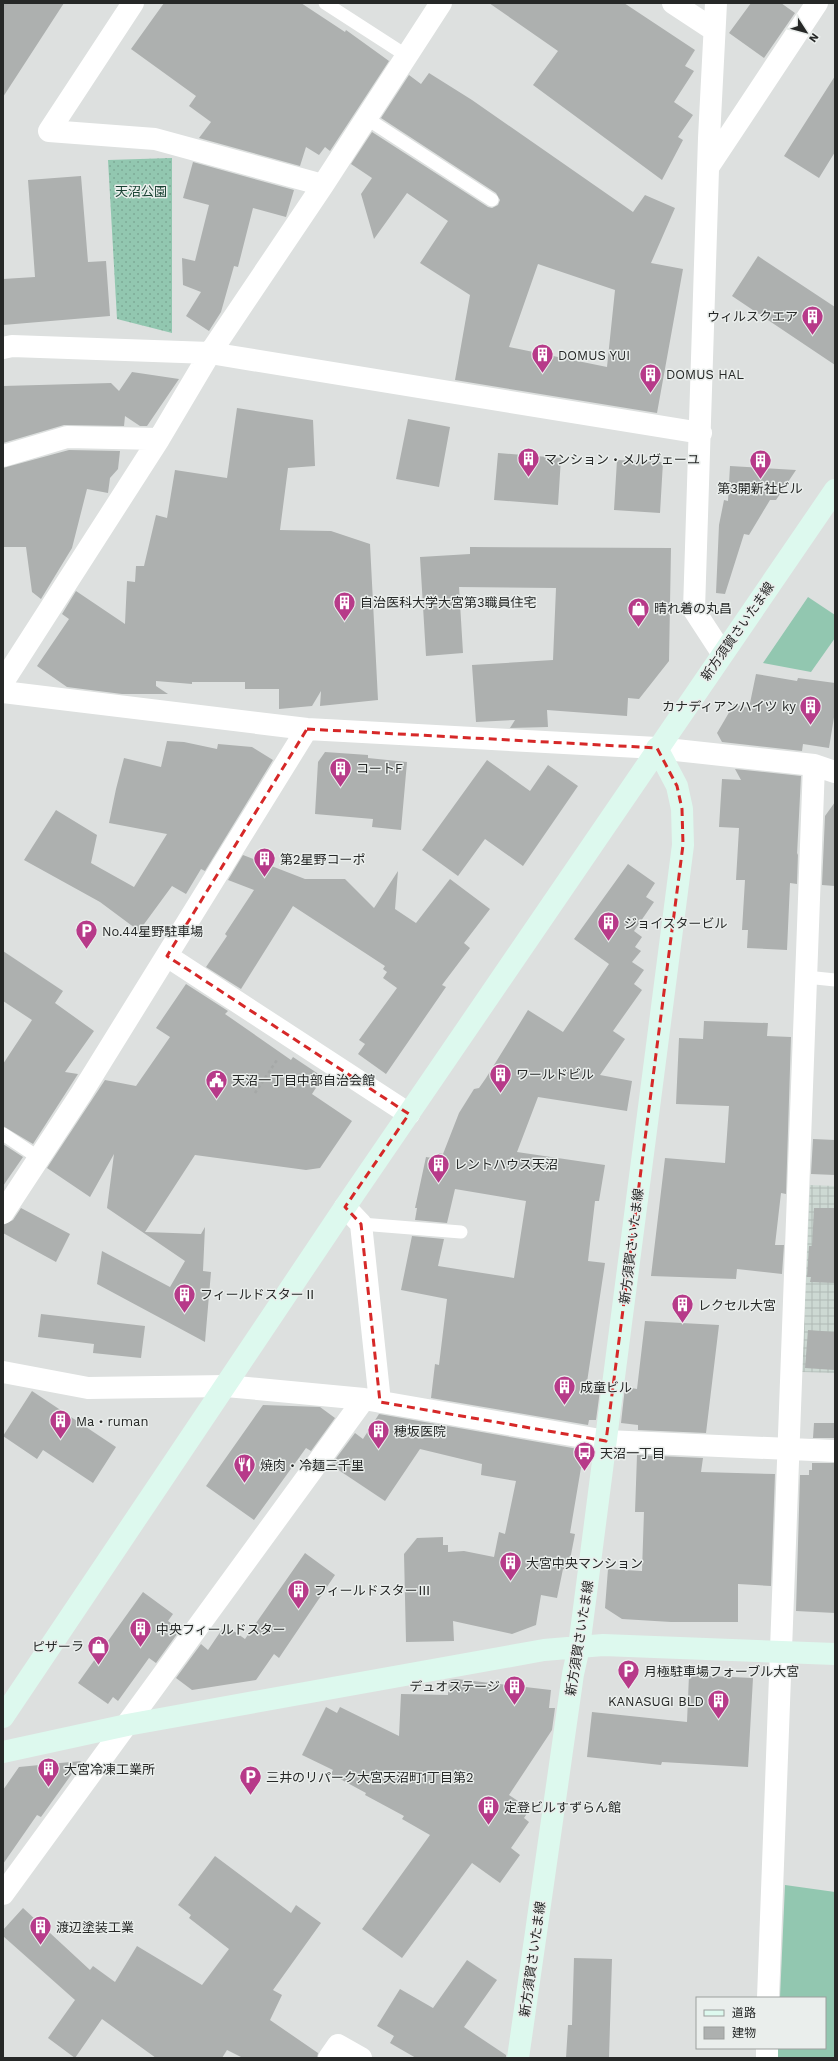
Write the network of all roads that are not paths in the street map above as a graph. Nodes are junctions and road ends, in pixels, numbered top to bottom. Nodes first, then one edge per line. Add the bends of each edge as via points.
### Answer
1 (133, 3) edge
2 (325, 3) edge
3 (441, 3) edge
4 (673, 3) edge
5 (716, 3) edge
6 (817, 3) edge
7 (714, 30) junction
8 (407, 56) junction
9 (366, 118) junction
10 (709, 166) junction
11 (324, 185) junction
12 (492, 200) dead end
13 (3, 348) edge
14 (210, 353) junction
15 (701, 433) junction
16 (159, 439) junction
17 (3, 456) edge
18 (835, 490) edge
19 (722, 653) junction
20 (3, 682) edge
21 (3, 692) edge
22 (307, 729) junction
23 (657, 748) junction
24 (814, 765) junction
25 (835, 772) edge
26 (167, 956) junction
27 (806, 977) junction
28 (835, 980) edge
29 (409, 1114) junction
30 (3, 1134) edge
31 (40, 1158) junction
32 (345, 1207) junction
33 (3, 1213) edge
34 (361, 1224) junction
35 (461, 1232) dead end
36 (3, 1372) edge
37 (226, 1386) junction
38 (372, 1401) junction
39 (606, 1441) junction
40 (788, 1449) junction
41 (835, 1451) edge
42 (578, 1647) junction
43 (781, 1652) junction
44 (835, 1654) edge
45 (3, 1717) edge
46 (127, 1725) junction
47 (3, 1752) edge
48 (3, 1894) edge
49 (768, 1997) edge
50 (329, 2058) edge
51 (361, 2058) edge
52 (518, 2058) edge

1 - 11 street via 49,131 155,139
2 - 8 lane
3 - 8 street
4 - 7 street
5 - 7 street
6 - 10 street
7 - 10 street
8 - 9 street
9 - 11 street
9 - 12 lane
10 - 15 street
11 - 14 street
13 - 14 street via 12,346
14 - 15 street
14 - 16 street
15 - 19 street via 694,610
16 - 17 street via 68,437
16 - 20 street
18 - 19 street, 新方須賀さいたま線
19 - 23 street, 新方須賀さいたま線
21 - 22 street
22 - 23 street
22 - 26 street
23 - 24 street
23 - 29 street
23 - 39 street, 新方須賀さいたま線 via 677,786 682,809 683,845
24 - 25 street
24 - 27 street
26 - 29 street
26 - 31 street
27 - 28 lane
27 - 40 street
29 - 32 street
30 - 31 lane
31 - 33 street
32 - 34 street
32 - 37 street
34 - 35 lane
34 - 38 street
36 - 37 street via 88,1388
37 - 38 street
37 - 45 street
38 - 39 street
38 - 46 street
39 - 40 street
39 - 42 street, 新方須賀さいたま線
40 - 41 street
40 - 43 street
42 - 43 street via 603,1645
42 - 46 street via 544,1650
42 - 52 street, 新方須賀さいたま線
43 - 44 street
43 - 49 street
46 - 47 street
46 - 48 street
50 - 51 street via 338,2044

